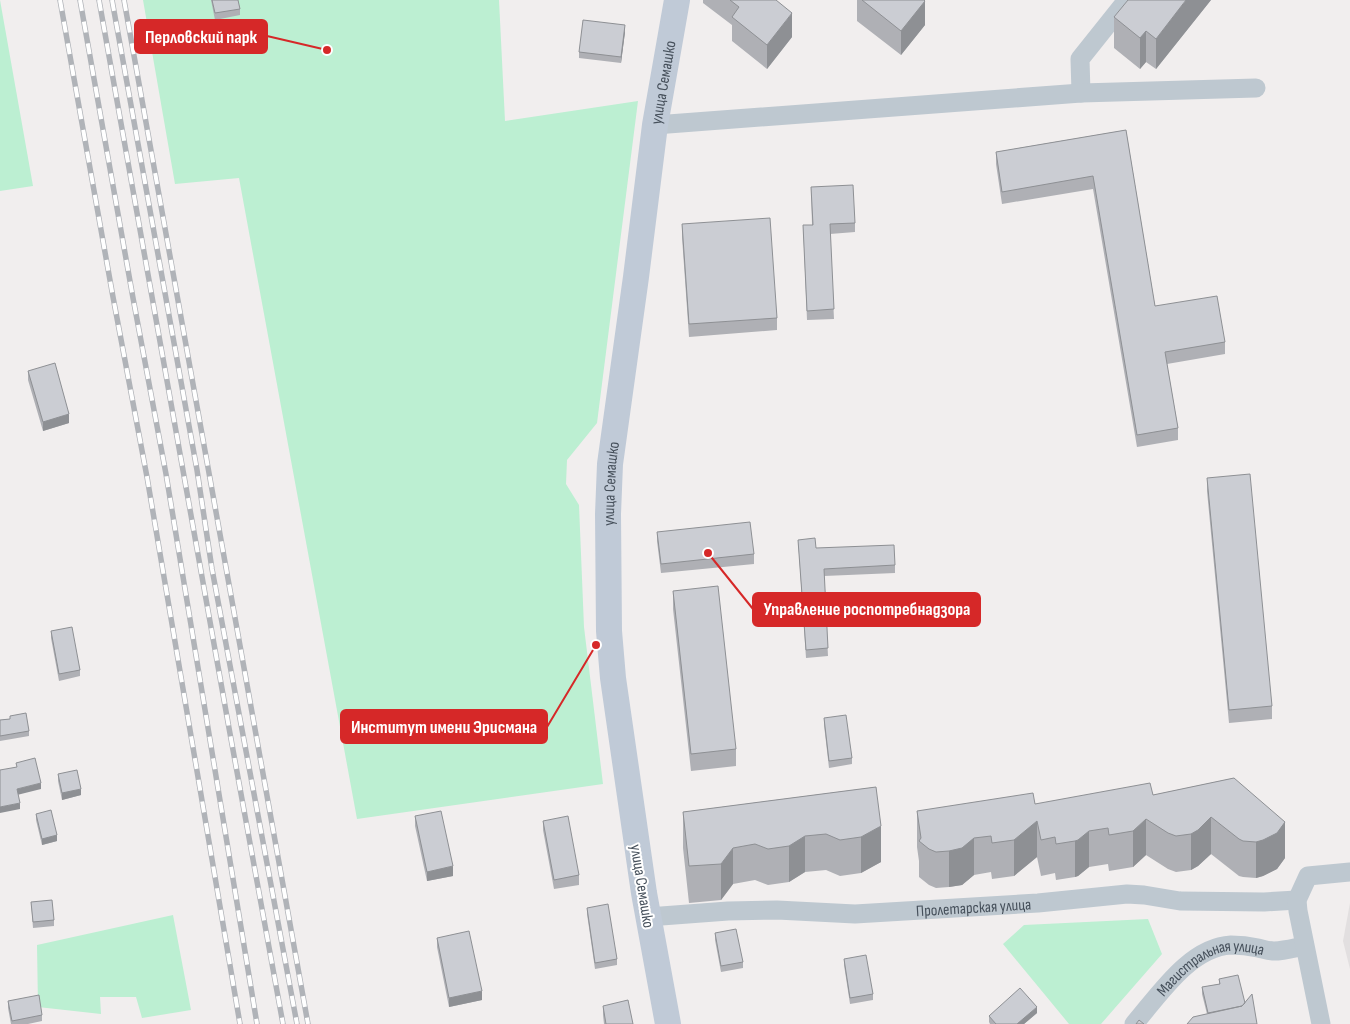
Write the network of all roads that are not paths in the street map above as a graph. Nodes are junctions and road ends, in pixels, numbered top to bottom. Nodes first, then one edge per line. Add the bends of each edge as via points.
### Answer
1 (677, 0) edge
2 (1127, 0) edge
3 (1256, 88) dead end
4 (1081, 93) junction
5 (655, 125) junction
6 (1350, 872) edge
7 (1297, 900) junction
8 (648, 917) junction
9 (1304, 946) junction
10 (668, 1024) edge
11 (1134, 1024) edge
12 (1321, 1024) edge

1 - 5 main road, улица Семашко
2 - 4 street via 1080,59
3 - 4 street
4 - 5 street
5 - 8 main road, улица Семашко via 610,464 608,514 613,678
6 - 7 street via 1308,876
7 - 8 street, Пролетарская улица via 1186,901 1127,894 855,914 777,910
7 - 9 street
8 - 10 main road, улица Семашко
9 - 11 street, Магистральная улица via 1272,951 1242,945 1215,949 1179,971
9 - 12 street

